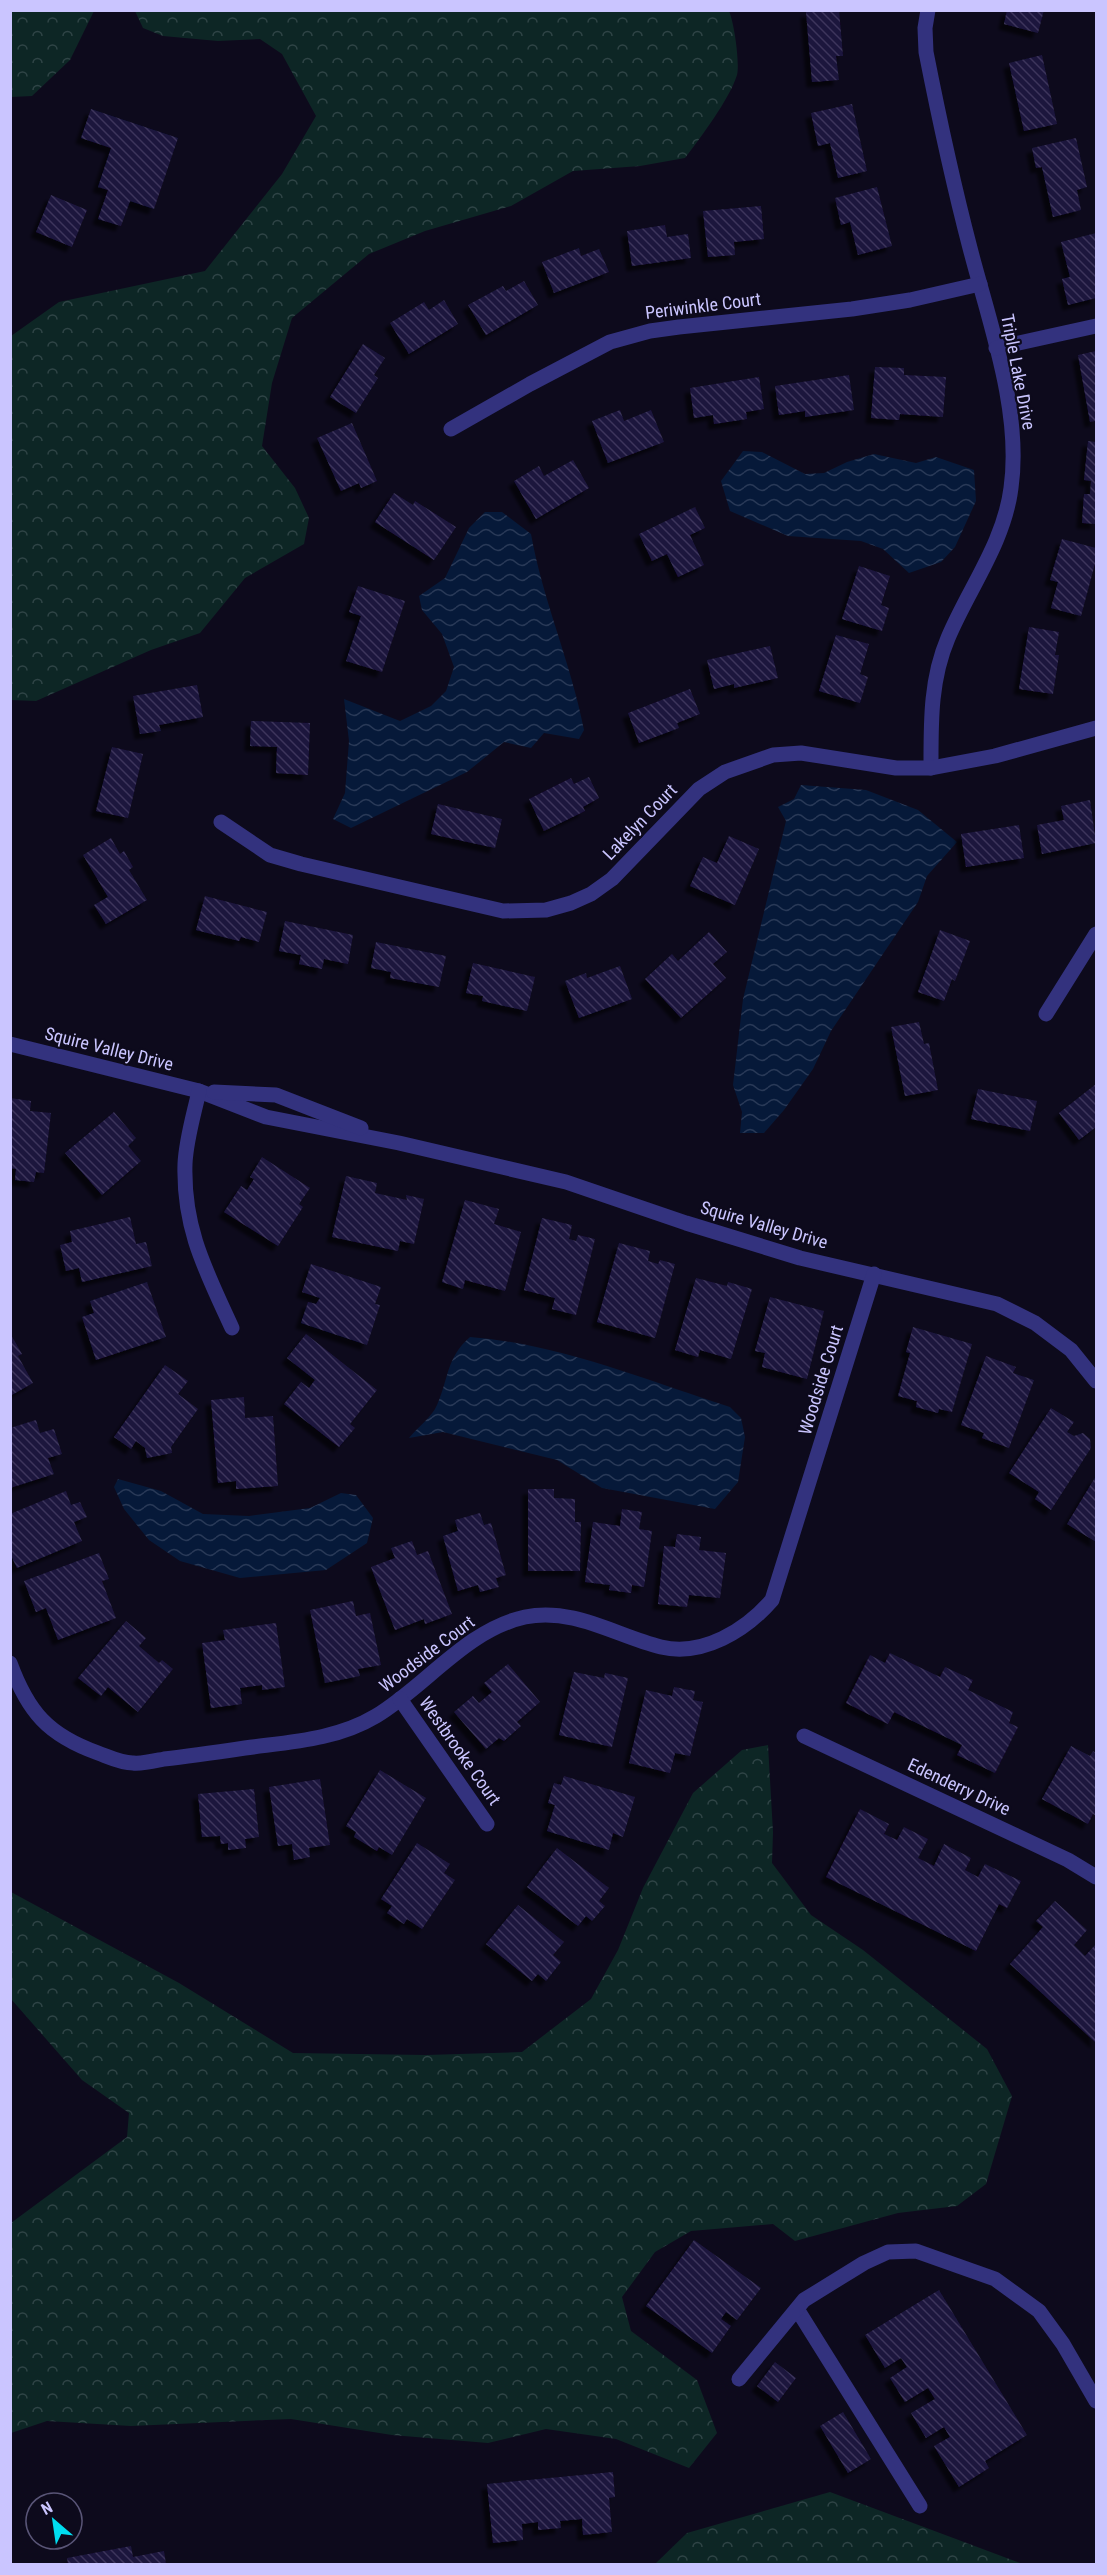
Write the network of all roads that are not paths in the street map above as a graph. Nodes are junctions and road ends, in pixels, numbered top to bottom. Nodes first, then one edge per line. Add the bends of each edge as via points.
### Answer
1 (928, 10) edge
2 (980, 284) junction
3 (1096, 326) edge
4 (996, 348) junction
5 (451, 429) dead end
6 (1096, 728) edge
7 (931, 768) junction
8 (221, 822) dead end
9 (1096, 934) edge
10 (1046, 1014) dead end
11 (10, 1044) edge
12 (199, 1091) junction
13 (399, 1143) junction
14 (874, 1274) junction
15 (232, 1328) dead end
16 (1096, 1381) edge
17 (10, 1663) edge
18 (400, 1699) junction
19 (804, 1736) dead end
20 (487, 1824) dead end
21 (1096, 1877) edge
22 (797, 2309) junction
23 (739, 2379) dead end
24 (1096, 2401) edge
25 (920, 2506) dead end

1 - 2 street, Triple Lake Drive via 928,62
2 - 4 street, Triple Lake Drive
2 - 5 street, Periwinkle Court via 852,309 650,331 610,342
3 - 4 street
4 - 7 street, Triple Lake Drive via 1014,454 1011,489 1004,522 947,639 936,672 931,705
6 - 7 street, Lakelyn Court via 995,756
7 - 8 street, Lakelyn Court via 896,768 801,753 773,755 725,772 699,789 612,879 591,894 546,910 522,912 503,911 270,855
9 - 10 street
11 - 12 street, Squire Valley Drive
12 - 13 street, Squire Valley Drive via 266,1117
12 - 13 street, Squire Valley Drive via 276,1095
12 - 15 street via 185,1162 186,1206 196,1250
13 - 14 street, Squire Valley Drive via 566,1182 800,1258
14 - 16 street, Squire Valley Drive via 997,1304 1035,1323 1071,1350
14 - 18 street, Woodside Court via 772,1600 759,1615 724,1639 663,1648 578,1618 528,1617 488,1630
17 - 18 street, Woodside Court via 29,1705 44,1722 77,1745 133,1764 318,1739 375,1717
18 - 20 street, Westbrooke Court
19 - 21 street, Edenderry Drive via 1068,1860
22 - 23 street
22 - 24 street via 804,2300 864,2263 888,2252 916,2251 995,2279 1025,2300 1063,2344
22 - 25 street

